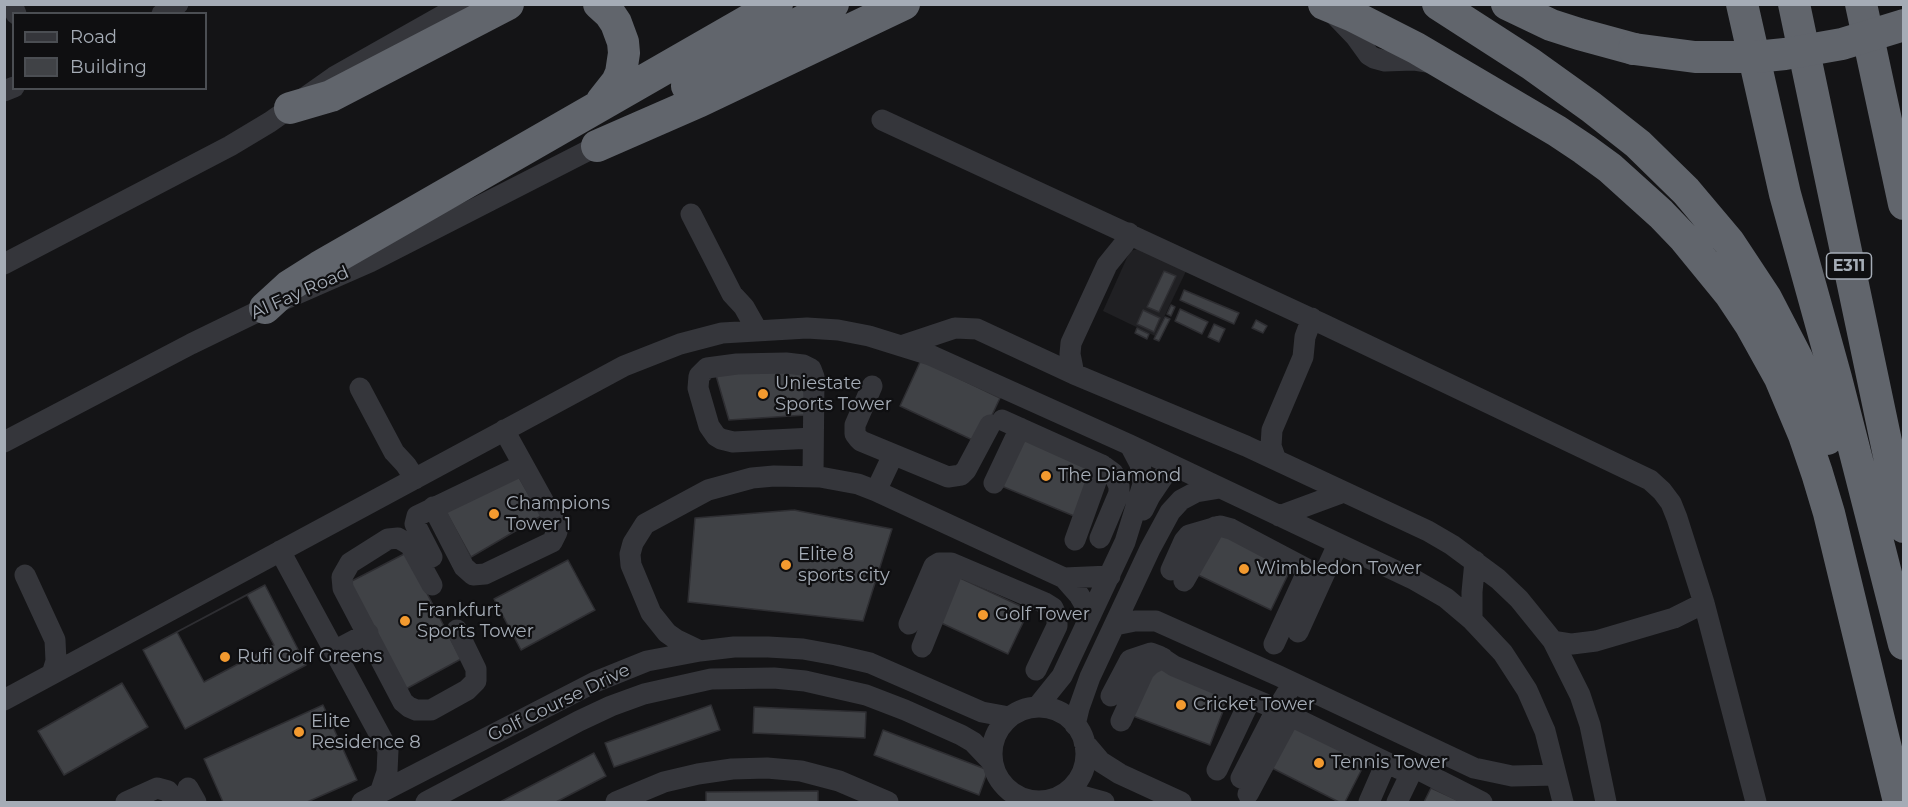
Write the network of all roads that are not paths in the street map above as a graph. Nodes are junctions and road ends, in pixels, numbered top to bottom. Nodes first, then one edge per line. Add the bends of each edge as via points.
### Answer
1 (178, 4) edge
2 (508, 4) edge
3 (528, 4) edge
4 (599, 4) edge
5 (777, 4) edge
6 (832, 4) edge
7 (903, 4) edge
8 (1323, 4) edge
9 (1438, 4) edge
10 (1508, 4) edge
11 (1742, 4) edge
12 (1794, 4) edge
13 (1862, 4) edge
14 (165, 12) edge
15 (469, 13) edge
16 (1904, 25) edge
17 (597, 106) junction
18 (290, 108) joint
19 (882, 120) dead end
20 (597, 146) junction
21 (1904, 204) edge
22 (691, 214) dead end
23 (1123, 230) junction
24 (4, 264) edge
25 (732, 294) junction
26 (265, 308) junction
27 (1318, 322) junction
28 (757, 330) junction
29 (716, 335) junction
30 (1071, 343) junction
31 (904, 345) junction
32 (1040, 358) junction
33 (716, 366) junction
34 (1074, 374) junction
35 (872, 386) dead end
36 (360, 388) dead end
37 (1014, 393) junction
38 (1004, 424) junction
39 (504, 430) junction
40 (1272, 430) junction
41 (813, 438) junction
42 (4, 442) edge
43 (1130, 445) junction
44 (1246, 446) junction
45 (893, 455) junction
46 (1276, 460) junction
47 (523, 465) junction
48 (1102, 465) junction
49 (1173, 466) junction
50 (813, 476) junction
51 (410, 482) junction
52 (984, 482) dead end
53 (1220, 488) junction
54 (876, 491) junction
55 (1344, 492) junction
56 (426, 511) junction
57 (1280, 516) junction
58 (1904, 527) edge
59 (964, 532) junction
60 (1100, 538) dead end
61 (1075, 540) dead end
62 (1125, 542) junction
63 (1338, 544) junction
64 (1150, 549) junction
65 (280, 551) junction
66 (435, 555) dead end
67 (1475, 561) junction
68 (953, 564) junction
69 (1315, 573) junction
70 (25, 575) dead end
71 (1178, 575) dead end
72 (1110, 576) junction
73 (1064, 578) junction
74 (432, 585) dead end
75 (1133, 585) junction
76 (1706, 609) junction
77 (651, 613) junction
78 (1091, 615) junction
79 (1472, 620) junction
80 (1156, 621) junction
81 (909, 624) dead end
82 (1115, 625) junction
83 (457, 630) dead end
84 (1298, 632) dead end
85 (368, 633) junction
86 (55, 640) junction
87 (1553, 641) junction
88 (1596, 641) junction
89 (1274, 644) dead end
90 (1904, 644) edge
91 (922, 647) dead end
92 (334, 651) junction
93 (700, 651) junction
94 (90, 654) junction
95 (1163, 658) junction
96 (647, 661) junction
97 (1030, 669) dead end
98 (52, 675) junction
99 (1572, 677) junction
100 (1286, 679) junction
101 (1111, 696) dead end
102 (4, 700) edge
103 (1037, 707) junction
104 (1271, 707) junction
105 (540, 710) junction
106 (1879, 714) junction
107 (1009, 717) junction
108 (1121, 721) dead end
109 (1080, 733) junction
110 (1409, 737) junction
111 (387, 750) junction
112 (992, 762) junction
113 (1393, 766) junction
114 (429, 767) junction
115 (1474, 768) junction
116 (480, 774) junction
117 (1556, 775) junction
118 (1234, 779) dead end
119 (1068, 792) junction
120 (1462, 793) junction
121 (1005, 794) edge
122 (187, 798) edge
123 (371, 798) edge
124 (126, 802) edge
125 (426, 802) edge
126 (616, 802) edge
127 (888, 802) edge
128 (1031, 802) edge
129 (1104, 802) edge
130 (1181, 802) edge
131 (1369, 802) edge
132 (1385, 802) edge
133 (1397, 802) edge
134 (1482, 802) edge
135 (1563, 802) edge
136 (1606, 802) edge
137 (1756, 802) edge
138 (1899, 802) edge

1 - 14 street
2 - 15 highway
3 - 15 highway via 512,12
4 - 17 highway via 616,23 624,52 617,82
5 - 17 highway
6 - 20 highway via 677,91
7 - 20 highway
8 - 106 highway via 1385,31 1557,131 1626,182 1685,239 1723,285 1750,324 1793,406 1829,513
9 - 106 highway via 1561,85 1638,144 1708,216 1766,298 1810,388 1831,452 1859,576
10 - 16 highway, bridge via 1579,34 1634,49 1695,57 1785,54 1842,44
11 - 90 highway via 1785,194
12 - 58 highway, E311
13 - 21 highway
15 - 18 highway via 331,96
17 - 26 highway via 319,267 289,286
18 - 24 street via 230,146
19 - 23 street
20 - 26 street, Al Fay Road via 361,266
22 - 25 street
23 - 27 street
23 - 30 street via 1124,244 1107,265
25 - 28 street
25 - 29 street via 729,319
26 - 42 street, Al Fay Road
27 - 40 street via 1316,342 1303,357
27 - 76 street via 1650,480 1671,503
28 - 29 street
28 - 31 street via 837,330
29 - 33 street
29 - 39 street via 670,347 624,366
30 - 32 street
30 - 34 street
31 - 32 street via 956,328 970,328
31 - 37 street
32 - 34 street
33 - 41 street via 807,366 814,377
33 - 41 street via 702,371 697,382 709,426 716,436 727,441
34 - 44 street
35 - 45 street via 855,425 855,434 861,441
36 - 51 street
37 - 38 street
37 - 43 street
38 - 45 street via 966,471 955,477
38 - 48 street
38 - 52 street
39 - 47 street
39 - 51 street
40 - 44 street
40 - 46 street via 1271,446
41 - 50 street
43 - 49 street
43 - 62 street via 1140,464 1143,484
44 - 46 street
45 - 54 street
46 - 55 street
47 - 56 street
47 - 56 street via 557,527 552,542 537,550 485,574 473,575
48 - 60 street via 1117,479 1119,493
48 - 61 street
49 - 53 street
49 - 62 street via 1150,496 1135,530
49 - 64 street via 1169,493 1152,533
50 - 54 street
50 - 77 street via 774,476 729,483 645,524 630,554
51 - 65 street
53 - 57 street
53 - 64 street via 1196,492 1182,500 1170,512
54 - 59 street
55 - 57 street
55 - 67 street via 1428,531
56 - 66 street via 415,518 415,524
57 - 63 street
59 - 68 street
59 - 73 street
62 - 72 street
63 - 69 street
63 - 79 street via 1413,579 1446,598
64 - 75 street
65 - 92 street
65 - 94 street
67 - 79 street
67 - 87 street via 1519,599
68 - 81 street via 934,566
68 - 91 street
68 - 97 street via 1049,605 1057,617 1057,626
69 - 71 street via 1231,529 1215,526
69 - 84 street
69 - 89 street
70 - 86 street
72 - 73 street
72 - 78 street
73 - 78 street
74 - 85 street via 403,539 388,539 350,563 342,577 343,588
75 - 80 street via 1142,605
75 - 82 street
76 - 88 street
76 - 137 street
77 - 93 street via 667,633
77 - 96 street
78 - 103 street via 1062,676
79 - 117 street via 1503,653 1527,690 1545,731
80 - 82 street
80 - 100 street
82 - 109 street via 1090,677
83 - 85 street via 476,669 476,681 467,690 423,711 403,702
85 - 92 street
86 - 94 street via 75,652
86 - 98 street
87 - 88 street
87 - 99 street
88 - 99 street via 1580,658
92 - 111 street
93 - 96 street, Golf Course Drive
93 - 107 street, Golf Course Drive via 768,646 837,655 870,663 982,712
94 - 98 street
95 - 101 street via 1151,653 1130,660
95 - 104 street
95 - 108 street via 1144,670
96 - 105 street, Golf Course Drive
98 - 102 street
99 - 136 street via 1590,725
100 - 104 street
100 - 110 street
103 - 107 street
103 - 109 street via 1058,711
104 - 113 street
104 - 118 street
105 - 114 street, Golf Course Drive
105 - 116 street via 531,722 478,753 475,764
106 - 138 highway
107 - 112 street via 994,737
109 - 119 street via 1086,756 1077,782
109 - 130 street via 1101,762
110 - 113 street
110 - 115 street
111 - 114 street via 410,763
111 - 123 street via 387,772
112 - 116 street, Golf Course Drive via 961,735 866,695 805,681 742,678 677,685 611,706
112 - 121 street
113 - 131 street
113 - 132 street
114 - 123 street, Golf Course Drive
115 - 117 street via 1512,776
115 - 120 street
116 - 125 street, Golf Course Drive
117 - 135 street
119 - 128 street via 1052,800
119 - 129 street
120 - 133 street via 1416,770
120 - 134 street
121 - 128 street
122 - 124 street via 156,788
126 - 127 street via 664,782 698,774 767,768 801,771 839,781

